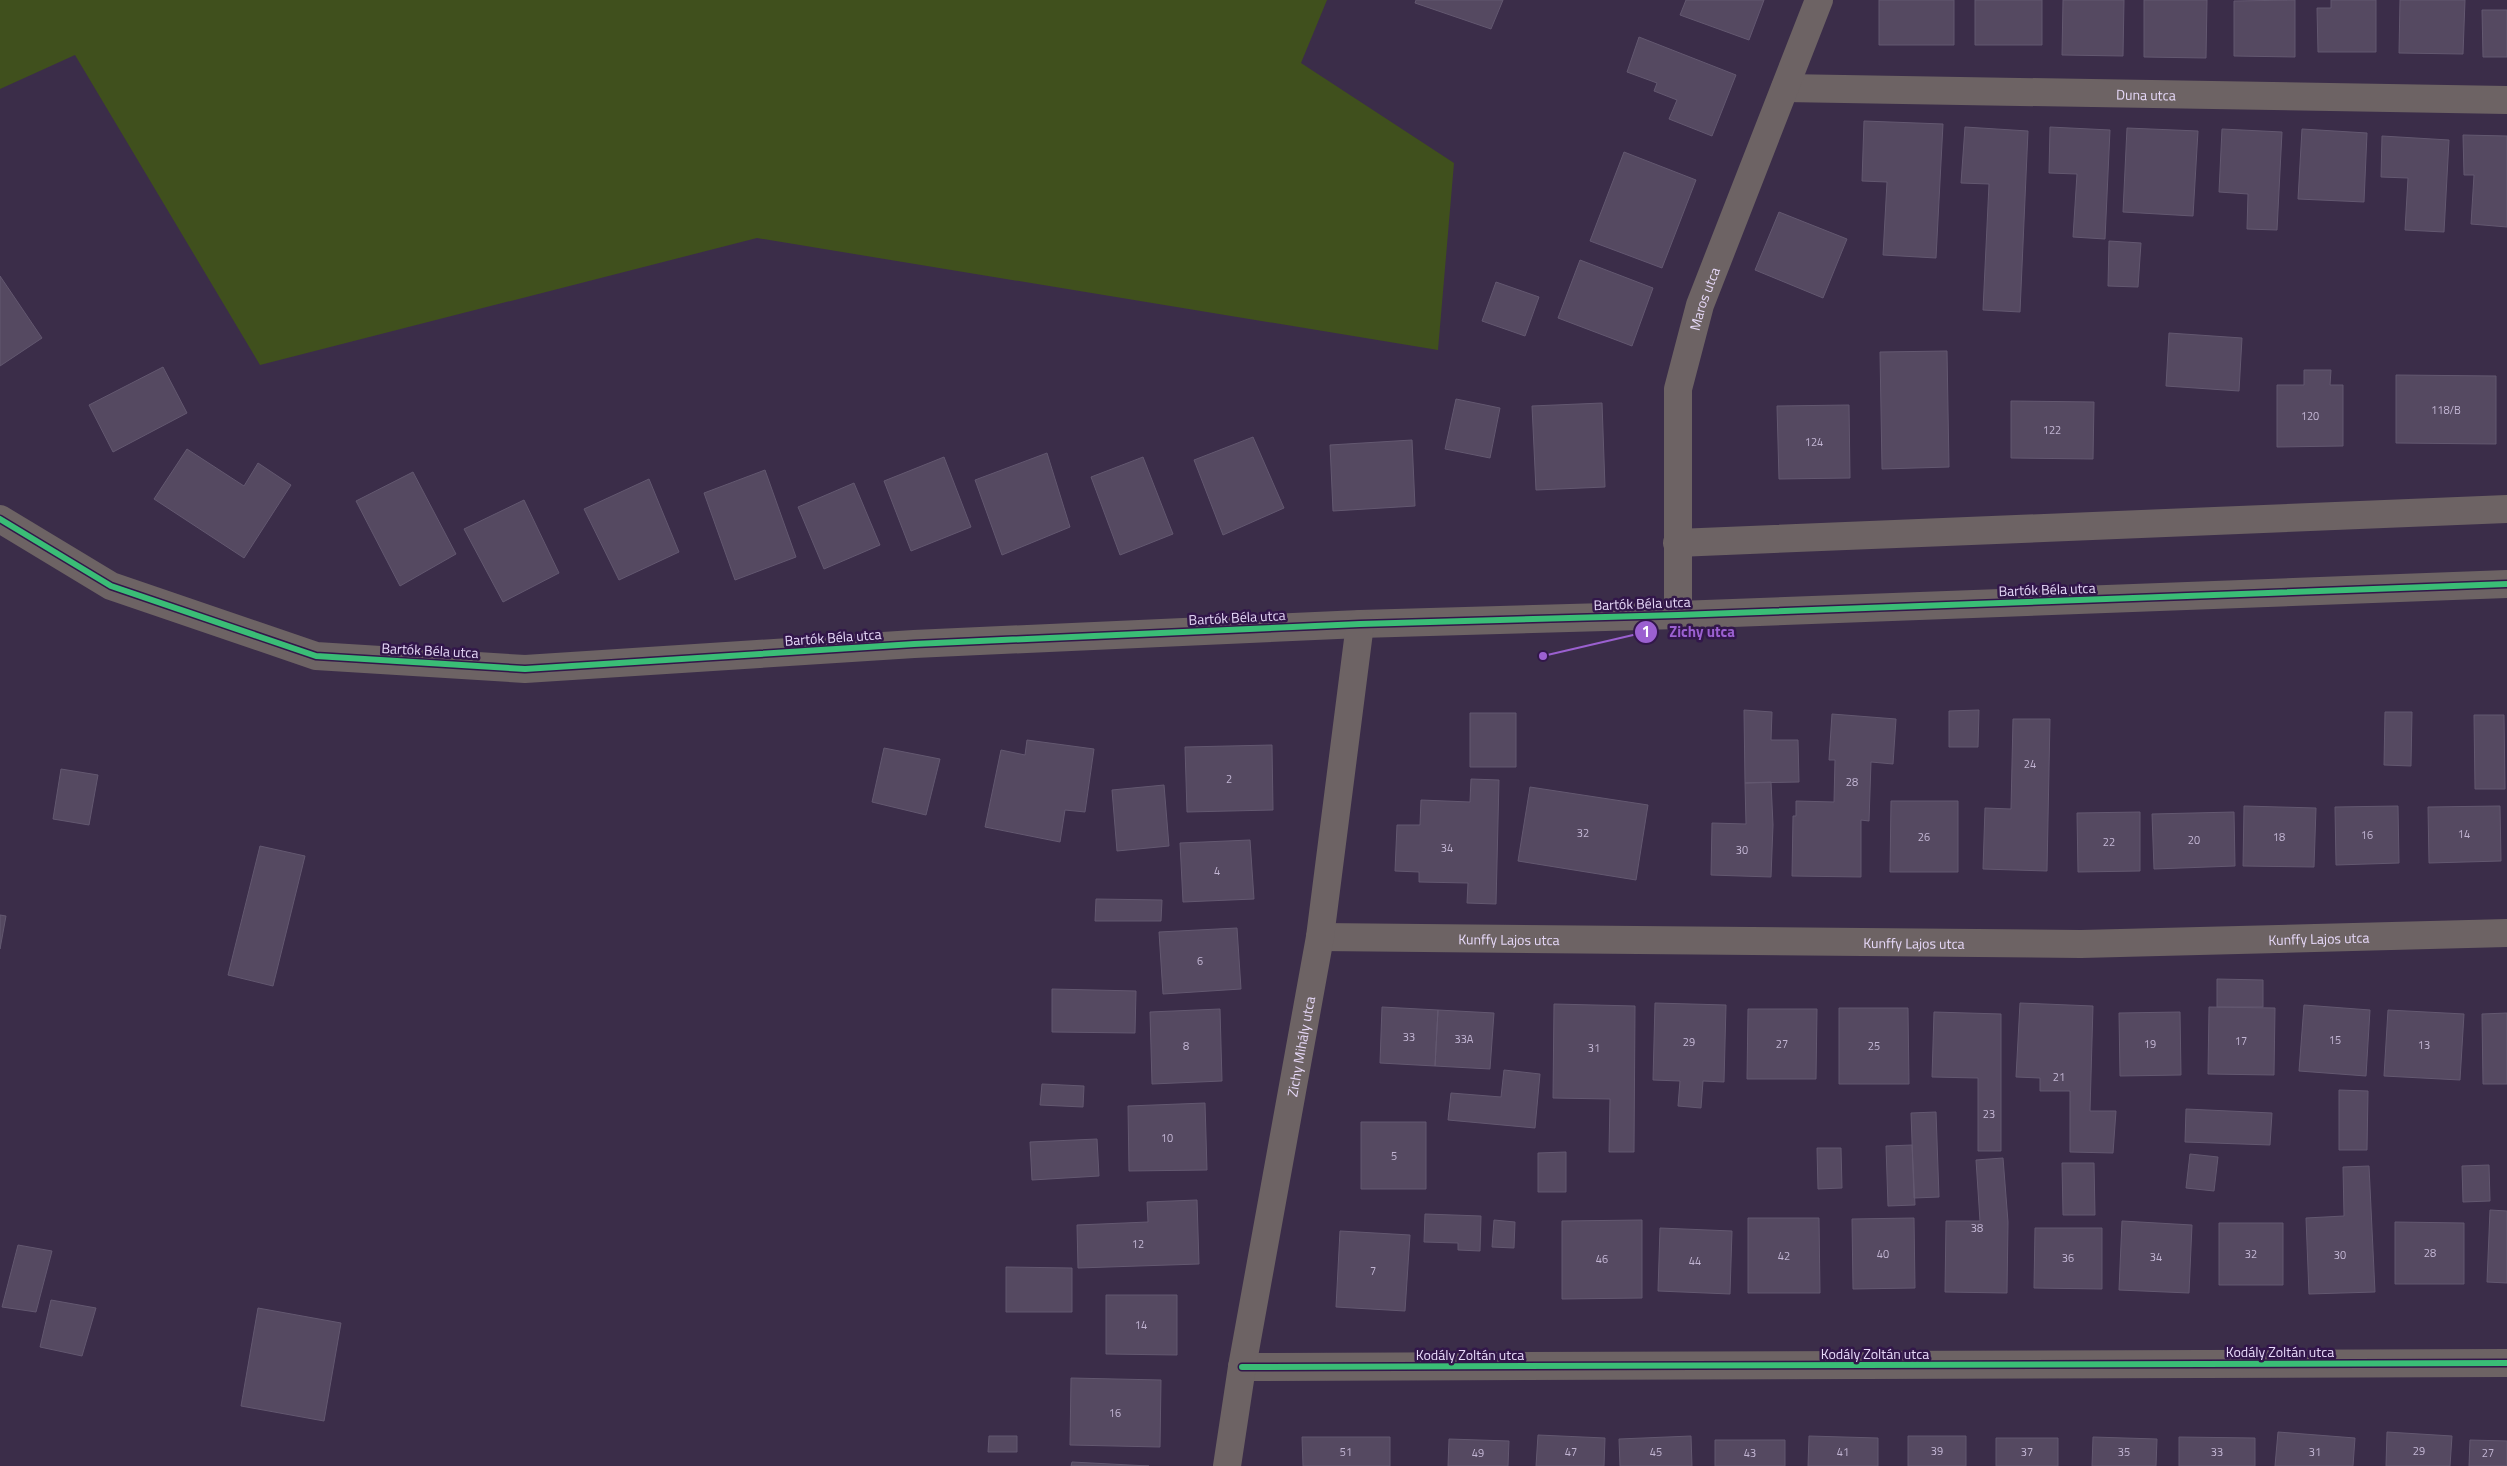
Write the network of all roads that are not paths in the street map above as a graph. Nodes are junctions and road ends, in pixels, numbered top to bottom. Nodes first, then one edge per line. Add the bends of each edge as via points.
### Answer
1 (1819, 0) edge
2 (1785, 88) junction
3 (2507, 100) edge
4 (2507, 509) edge
5 (0, 519) edge
6 (1677, 543) junction
7 (2507, 584) edge
8 (1678, 615) junction
9 (1360, 624) junction
10 (2507, 933) edge
11 (1320, 937) junction
12 (2507, 1363) edge
13 (1242, 1367) junction
14 (1227, 1466) edge

1 - 2 street, Maros utca
2 - 3 street, Duna utca
2 - 6 street, Maros utca via 1700,305 1678,389
4 - 6 street
5 - 9 street, Bartók Béla utca via 111,586 316,656 525,669 914,644
6 - 8 street, Maros utca
7 - 8 street, Bartók Béla utca
8 - 9 street, Bartók Béla utca
9 - 11 street, Zichy Mihály utca
10 - 11 street, Kunffy Lajos utca via 2081,944
11 - 13 street, Zichy Mihály utca
12 - 13 street, Kodály Zoltán utca
13 - 14 street, Zichy Mihály utca

